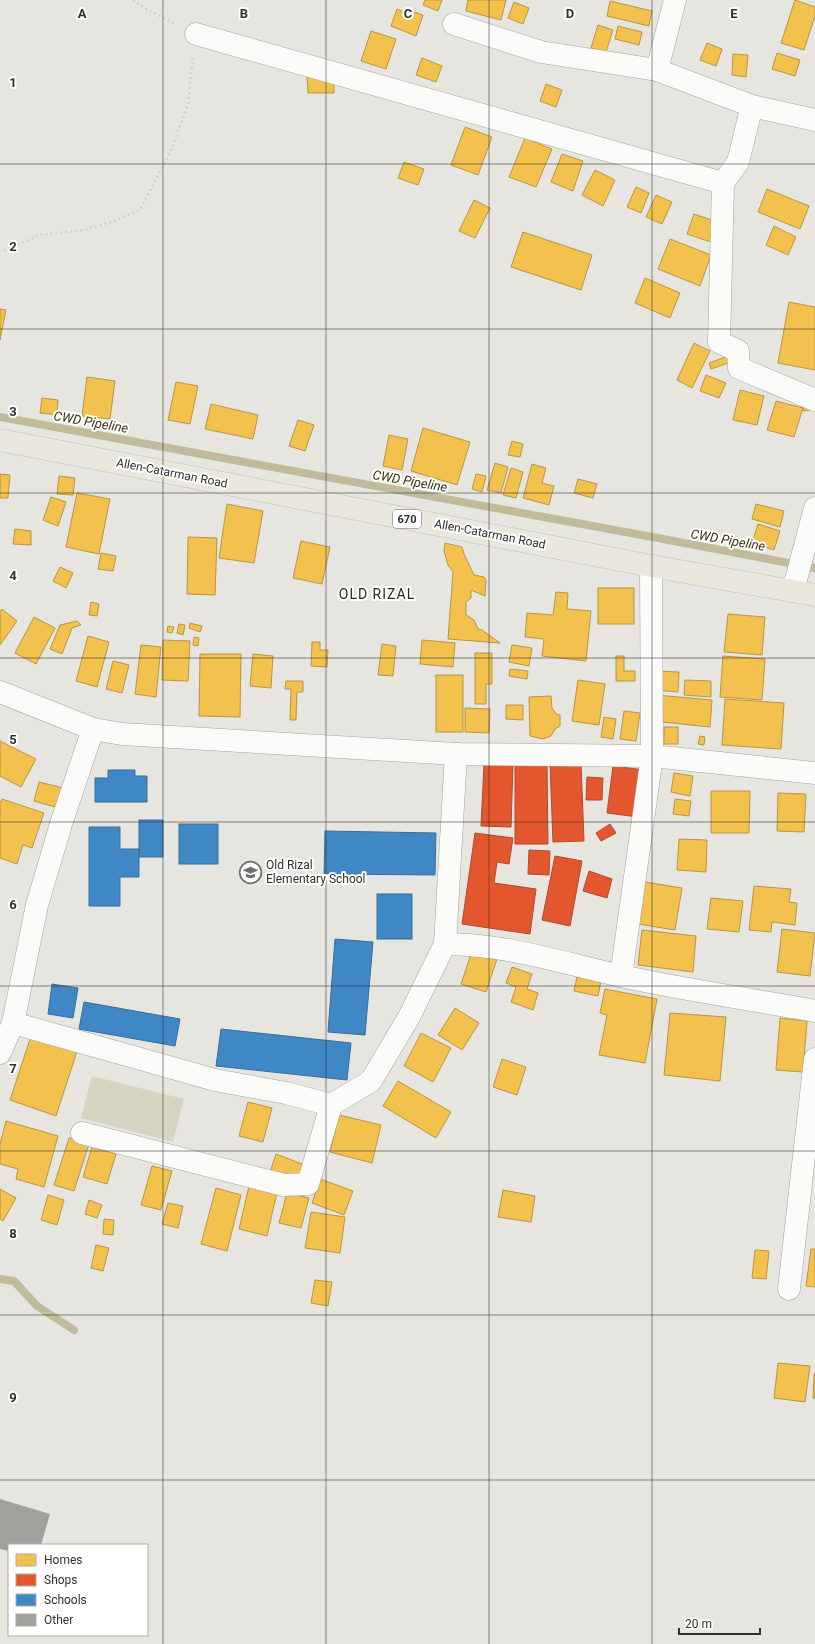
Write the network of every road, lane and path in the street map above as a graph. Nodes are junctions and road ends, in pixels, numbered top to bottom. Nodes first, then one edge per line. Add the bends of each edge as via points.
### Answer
1 (133, 0) edge
2 (675, 0) edge
3 (454, 24) dead end
4 (196, 34) junction
5 (657, 70) junction
6 (752, 106) junction
7 (815, 120) edge
8 (723, 183) junction
9 (4, 251) dead end
10 (815, 400) edge
11 (0, 440) edge
12 (815, 508) edge
13 (651, 566) junction
14 (793, 591) junction
15 (815, 595) edge
16 (0, 692) edge
17 (93, 729) junction
18 (456, 754) junction
19 (652, 756) junction
20 (815, 773) edge
21 (445, 944) junction
22 (621, 976) junction
23 (815, 1011) edge
24 (13, 1023) junction
25 (0, 1053) edge
26 (814, 1072) edge
27 (331, 1105) junction
28 (82, 1133) dead end
29 (788, 1289) dead end

1 - 4 path
2 - 5 street
3 - 5 street via 542,52
4 - 8 street
4 - 9 path via 188,104 172,148 140,210 84,230 39,235
5 - 6 street
6 - 7 street
6 - 8 street via 738,162
8 - 10 street via 719,342 738,351 739,368
11 - 13 main road, Allen-Catarman Road / 670
12 - 14 street
13 - 14 main road, Allen-Catarman Road / 670
13 - 19 street
14 - 15 main road, Allen-Catarman Road / 670
16 - 17 street
17 - 18 street via 122,734
17 - 24 street via 37,905
18 - 19 street
18 - 21 street
19 - 20 street
19 - 22 street
21 - 22 street via 468,944 550,958
21 - 27 street via 409,1018 371,1081
22 - 23 street
24 - 25 street
24 - 27 street via 215,1080 286,1093
26 - 29 street
27 - 28 street via 308,1184 284,1185

